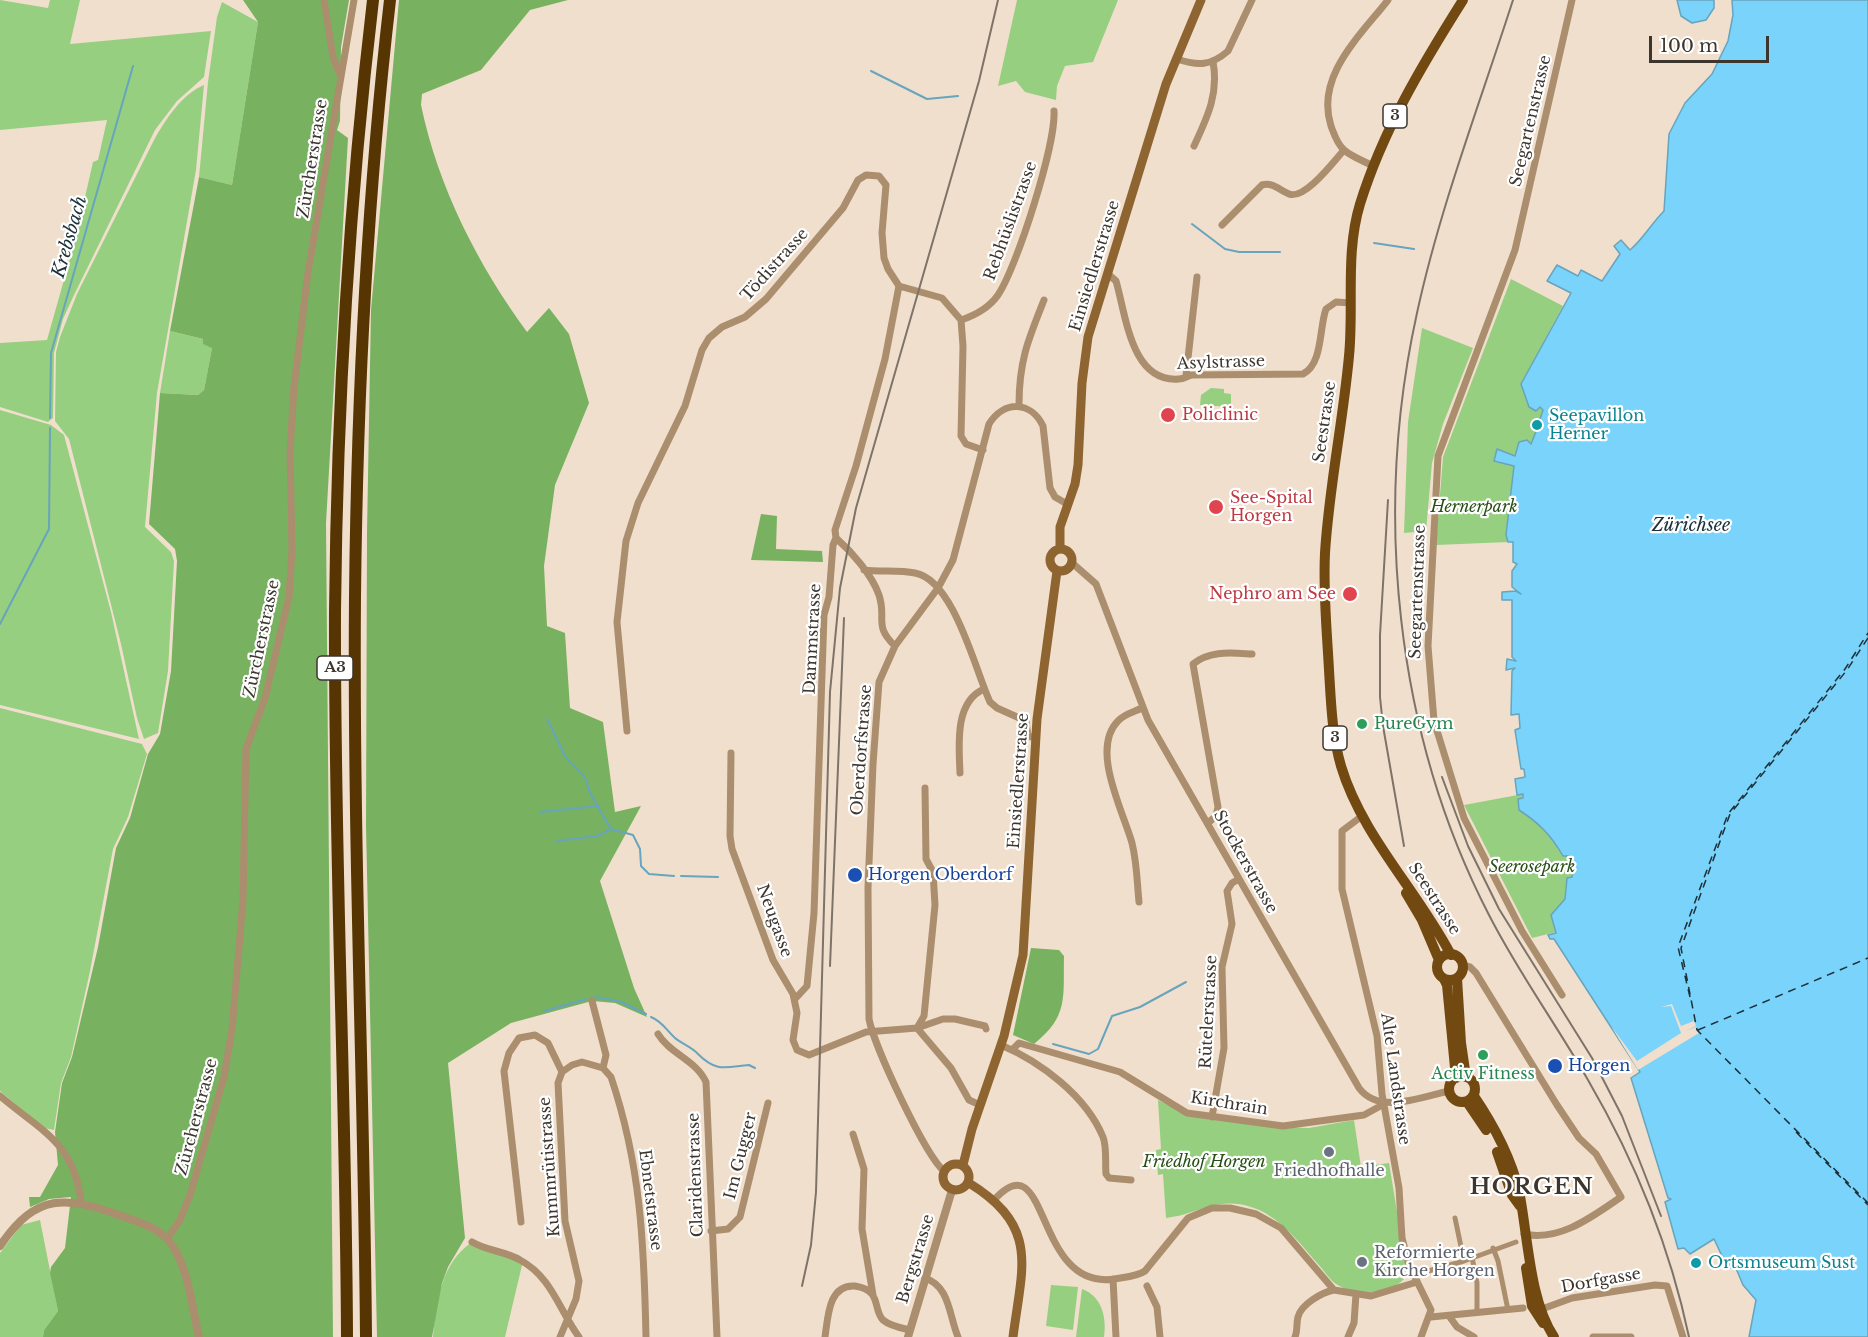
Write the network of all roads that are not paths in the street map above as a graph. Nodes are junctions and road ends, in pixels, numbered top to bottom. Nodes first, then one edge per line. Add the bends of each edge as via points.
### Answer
1 (324, 0) edge
2 (354, 0) edge
3 (374, 0) edge
4 (390, 0) edge
5 (1201, 0) edge
6 (1252, 0) edge
7 (1388, 0) edge
8 (1463, 0) edge
9 (1572, 0) edge
10 (1177, 58) junction
11 (1213, 63) junction
12 (340, 75) junction
13 (1054, 111) dead end
14 (1194, 146) dead end
15 (1344, 150) junction
16 (1373, 166) junction
17 (1222, 225) dead end
18 (1108, 274) junction
19 (1197, 277) dead end
20 (899, 286) junction
21 (1044, 300) dead end
22 (1351, 303) junction
23 (961, 320) junction
24 (1186, 376) junction
25 (1018, 405) junction
26 (983, 450) junction
27 (1067, 504) junction
28 (836, 538) junction
29 (1060, 549) junction
30 (1071, 562) junction
31 (862, 568) junction
32 (1057, 571) junction
33 (938, 588) junction
34 (895, 646) junction
35 (1252, 654) dead end
36 (984, 689) junction
37 (1142, 708) junction
38 (627, 731) dead end
39 (1036, 738) junction
40 (731, 753) dead end
41 (960, 773) dead end
42 (925, 789) dead end
43 (1362, 816) junction
44 (1208, 823) junction
45 (1390, 860) junction
46 (1239, 879) junction
47 (1139, 902) dead end
48 (1451, 955) junction
49 (1439, 960) junction
50 (1462, 965) junction
51 (1457, 978) junction
52 (1444, 979) junction
53 (1562, 996) dead end
54 (795, 999) junction
55 (592, 1001) dead end
56 (917, 1028) junction
57 (986, 1029) dead end
58 (871, 1031) junction
59 (658, 1034) dead end
60 (1001, 1045) junction
61 (1013, 1049) junction
62 (603, 1068) junction
63 (562, 1072) junction
64 (1461, 1077) junction
65 (1449, 1091) junction
66 (0, 1096) edge
67 (1470, 1099) junction
68 (768, 1103) dead end
69 (1384, 1104) junction
70 (980, 1105) junction
71 (1212, 1117) junction
72 (853, 1134) dead end
73 (963, 1165) junction
74 (944, 1171) junction
75 (1131, 1180) dead end
76 (969, 1182) junction
77 (952, 1190) junction
78 (994, 1200) junction
79 (81, 1202) junction
80 (1455, 1218) dead end
81 (521, 1222) dead end
82 (711, 1231) junction
83 (1520, 1238) junction
84 (167, 1239) junction
85 (472, 1242) dead end
86 (0, 1246) edge
87 (1493, 1248) junction
88 (1472, 1257) junction
89 (1464, 1261) junction
90 (1414, 1275) junction
91 (925, 1278) junction
92 (1113, 1279) junction
93 (1418, 1282) junction
94 (1147, 1286) dead end
95 (1334, 1290) junction
96 (1356, 1294) junction
97 (873, 1295) junction
98 (1523, 1308) dead end
99 (1542, 1309) junction
100 (1508, 1310) junction
101 (1477, 1313) junction
102 (1449, 1316) junction
103 (1431, 1317) junction
104 (568, 1318) junction
105 (1546, 1324) junction
106 (909, 1333) edge
107 (199, 1337) edge
108 (347, 1337) edge
109 (366, 1337) edge
110 (560, 1337) edge
111 (579, 1337) edge
112 (646, 1337) edge
113 (717, 1337) edge
114 (825, 1337) edge
115 (958, 1337) edge
116 (1012, 1337) edge
117 (1116, 1337) edge
118 (1160, 1337) edge
119 (1295, 1337) edge
120 (1348, 1337) edge
121 (1421, 1337) edge
122 (1474, 1337) edge
123 (1554, 1337) edge
124 (1593, 1337) edge
125 (1631, 1337) edge
126 (1683, 1337) edge

1 - 12 street via 333,57
2 - 12 street, Zürcherstrasse
3 - 108 highway, A3 via 345,311 336,549 336,788
4 - 109 highway, A3 via 368,247 357,495 356,774
5 - 10 main road, Einsiedlerstrasse
6 - 11 street via 1228,51
7 - 15 street via 1336,69 1329,86 1329,117 1336,140
8 - 16 main road, Seestrasse / 3 via 1413,80
9 - 53 street, Seegartenstrasse via 1515,250 1438,456 1428,634 1434,721 1461,808 1499,889
10 - 11 street via 1195,65
10 - 18 main road, Einsiedlerstrasse
11 - 14 street via 1216,88
12 - 84 street, Zürcherstrasse via 294,387 288,597 265,698 246,749 243,900 232,1029 224,1077 190,1195
13 - 23 street, Rebhüslistrasse via 1047,159 1004,285 988,307
15 - 16 street
15 - 17 street via 1299,194 1262,185
16 - 22 main road, Seestrasse / 3 via 1356,221
18 - 24 street, Asylstrasse via 1116,281 1142,364 1159,376
18 - 27 main road, Einsiedlerstrasse via 1088,337 1078,465
19 - 24 street
20 - 23 street via 942,298
20 - 28 street, Dammstrasse via 885,359 835,530
20 - 38 street, Tödistrasse via 884,258 886,185 879,176 866,175 858,180 843,208 766,299 709,338 685,406 638,503 626,541 617,622
21 - 25 street via 1023,351
22 - 24 street, Asylstrasse via 1336,302 1326,309 1314,362 1306,373
22 - 43 main road, Seestrasse / 3 via 1350,354 1327,528 1325,590 1333,729 1341,765
23 - 26 street via 961,436 966,444
25 - 26 street, Oberdorfstrasse via 993,417
25 - 27 street via 1034,412 1043,426 1050,488 1055,497
26 - 33 street, Oberdorfstrasse via 953,560
27 - 29 main road, Einsiedlerstrasse via 1058,535
28 - 31 street
28 - 54 street, Dammstrasse via 824,615 814,913 807,986
29 - 30 main road via 1070,555
29 - 32 main road via 1050,561
30 - 32 main road via 1066,569
30 - 37 street, Stockerstrasse via 1096,584
31 - 33 street via 915,573
31 - 34 street via 880,598 881,627
32 - 39 main road, Einsiedlerstrasse
33 - 34 street, Oberdorfstrasse
33 - 36 street via 952,606
34 - 58 street, Oberdorfstrasse via 879,682 873,764 867,996
35 - 44 street via 1219,653 1193,664 1218,807 1216,816
36 - 39 street via 997,708 1026,721 1028,736
36 - 41 street via 972,698 963,715
37 - 44 street, Stockerstrasse
37 - 47 street via 1116,723 1109,735 1106,756 1132,844
39 - 60 main road, Einsiedlerstrasse via 1024,945 1014,1003
40 - 54 street, Neugasse via 732,849 773,960
42 - 56 street via 926,859 933,872 935,905 924,1016
43 - 45 main road, Seestrasse / 3
43 - 69 street, Alte Landstrasse via 1347,825 1341,835 1342,890 1374,1018
44 - 46 street, Stockerstrasse
45 - 48 main road, Seestrasse
45 - 49 main road, Seestrasse / 3
46 - 69 street, Stockerstrasse via 1359,1088 1371,1100
46 - 71 street, Rütelerstrasse via 1227,891 1232,924 1222,967 1224,1048
48 - 49 main road
48 - 50 main road
49 - 52 main road via 1437,971
50 - 51 main road
50 - 83 street via 1476,973 1557,1105 1579,1138 1596,1154 1621,1197 1566,1230
51 - 52 main road
51 - 64 main road
52 - 64 main road
54 - 58 street via 793,1040 801,1053 813,1054
55 - 62 street, Ebnetstrasse via 606,1055
56 - 57 street via 955,1019
56 - 58 street
56 - 70 street via 951,1068 969,1100
58 - 74 street, Oberdorfstrasse via 933,1161
59 - 82 street, Claridenstrasse via 665,1046 697,1068 706,1082
60 - 61 street
60 - 70 main road, Einsiedlerstrasse
61 - 71 street, Kirchrain via 1019,1043 1120,1072 1180,1110
61 - 75 street via 1085,1106 1103,1136 1106,1174 1109,1178
62 - 63 street via 582,1062
62 - 112 street, Ebnetstrasse via 615,1089 638,1181
63 - 81 street via 548,1042 535,1035 519,1038 509,1053 504,1071
63 - 104 street, Kummrütistrasse via 557,1094 565,1221 579,1281
64 - 65 main road via 1451,1083
64 - 67 main road via 1475,1085
65 - 67 main road via 1455,1100
65 - 69 street
66 - 79 street via 66,1152
67 - 83 main road via 1520,1206
68 - 82 street, Im Gugger via 740,1217 728,1230
69 - 71 street, Kirchrain via 1365,1115 1283,1126
69 - 90 street, Alte Landstrasse via 1399,1188 1402,1238
70 - 73 main road, Einsiedlerstrasse
72 - 97 street via 864,1168 862,1229
73 - 74 main road via 951,1165
73 - 76 main road
74 - 77 main road via 944,1182
76 - 77 main road
76 - 78 main road
77 - 91 street, Bergstrasse
78 - 92 street via 1005,1188 1025,1186 1040,1208 1057,1249 1076,1272 1091,1279
78 - 116 main road via 1021,1241 1023,1256
79 - 84 street via 147,1225
79 - 86 street via 54,1203 32,1211 16,1223
80 - 89 street
82 - 113 street, Claridenstrasse
83 - 87 street
83 - 99 main road via 1528,1240
83 - 105 main road via 1532,1306
84 - 107 street via 184,1272
85 - 104 street via 501,1251 532,1268 551,1288
87 - 88 street
87 - 100 street
88 - 89 street
88 - 101 street
89 - 90 street
90 - 93 street, Alte Landstrasse
91 - 106 street, Bergstrasse
91 - 115 street via 941,1287
92 - 95 street via 1145,1271 1186,1220 1212,1208 1236,1209 1269,1219 1294,1241
92 - 117 street
93 - 96 street via 1380,1295
93 - 103 street, Alte Landstrasse via 1431,1308
94 - 118 street via 1157,1307
95 - 96 street
95 - 119 street via 1318,1296 1301,1311
96 - 120 street via 1354,1323
97 - 106 street via 882,1318
97 - 114 street via 852,1286 836,1293
98 - 100 street
99 - 105 main road
99 - 126 street, Dorfgasse via 1572,1298 1667,1286
100 - 101 street
101 - 102 street
102 - 103 street
102 - 122 street via 1457,1327
103 - 121 street
104 - 110 street, Kummrütistrasse
104 - 111 street
105 - 123 main road
124 - 125 street

